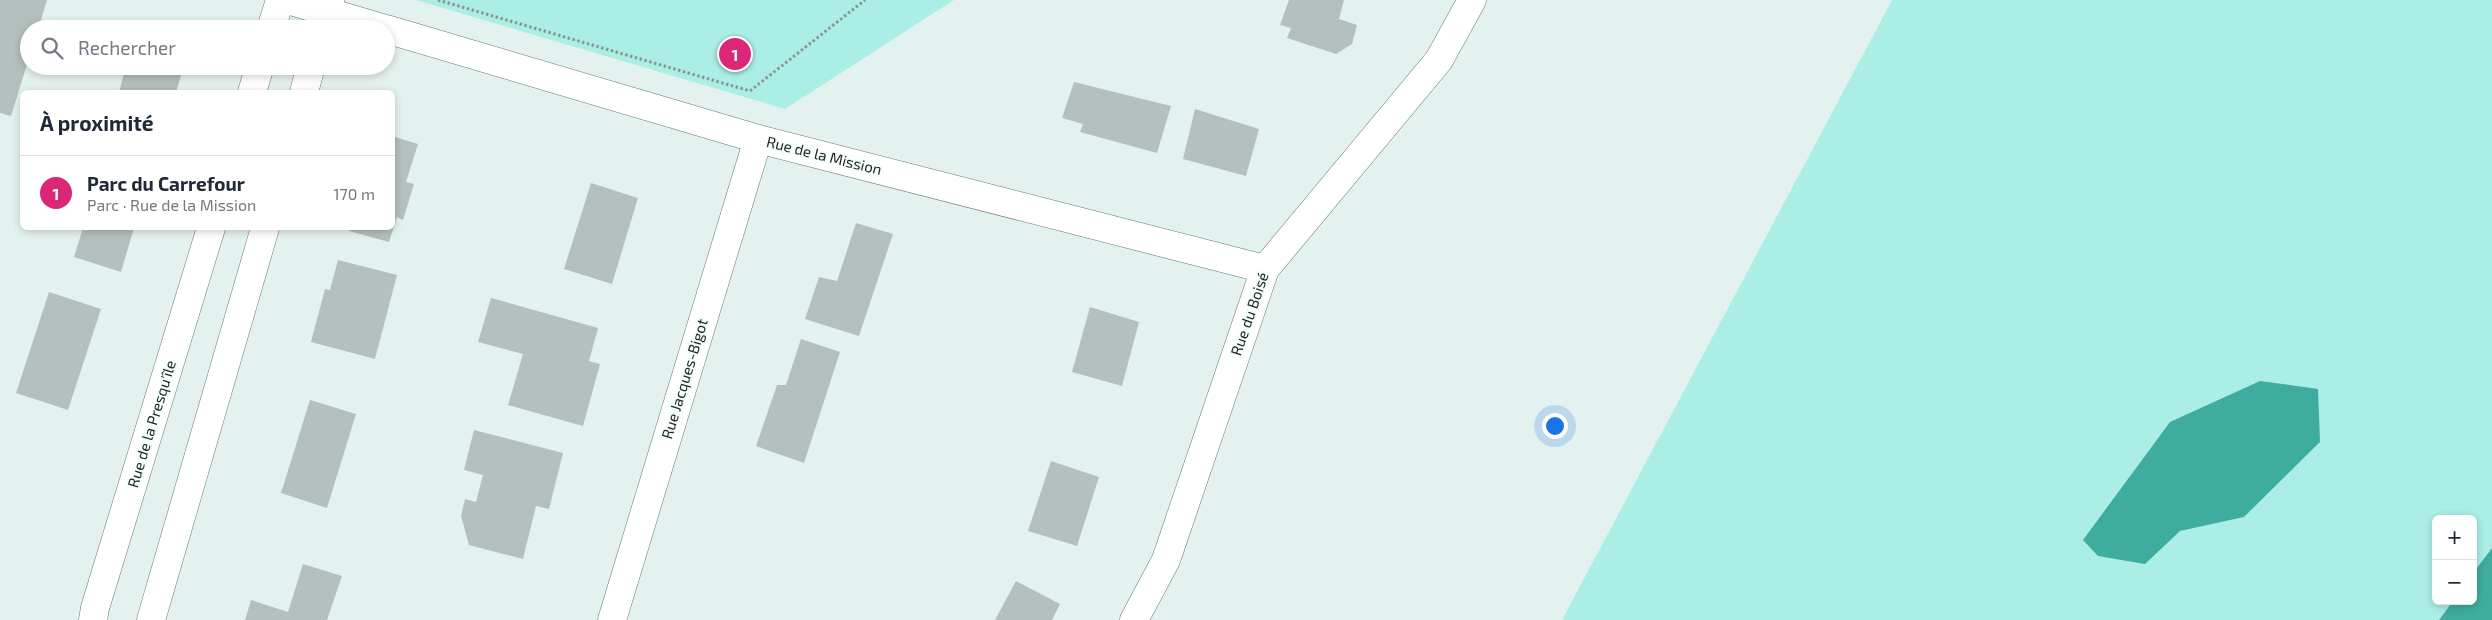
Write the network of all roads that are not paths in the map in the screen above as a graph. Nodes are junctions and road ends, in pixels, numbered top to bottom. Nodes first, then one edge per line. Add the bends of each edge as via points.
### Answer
1 (280, 0) edge
2 (288, 0) edge
3 (1472, 0) edge
4 (326, 13) edge
5 (274, 20) edge
6 (352, 20) edge
7 (395, 32) edge
8 (257, 75) edge
9 (309, 75) edge
10 (253, 90) edge
11 (305, 90) edge
12 (758, 139) junction
13 (210, 230) edge
14 (263, 230) edge
15 (1265, 269) junction
16 (93, 620) edge
17 (151, 620) edge
18 (612, 620) edge
19 (1134, 620) edge

1 - 5 street
2 - 4 street, Rue de la Mission
3 - 15 street, Rue du Boisé via 1439,60
4 - 6 street, Rue de la Mission
7 - 12 street, Rue de la Mission
8 - 10 street
9 - 11 street
12 - 15 street, Rue de la Mission
12 - 18 street, Rue Jacques-Bigot
13 - 16 street, Rue de la Presqu'île
14 - 17 street
15 - 19 street, Rue du Boisé via 1166,560

